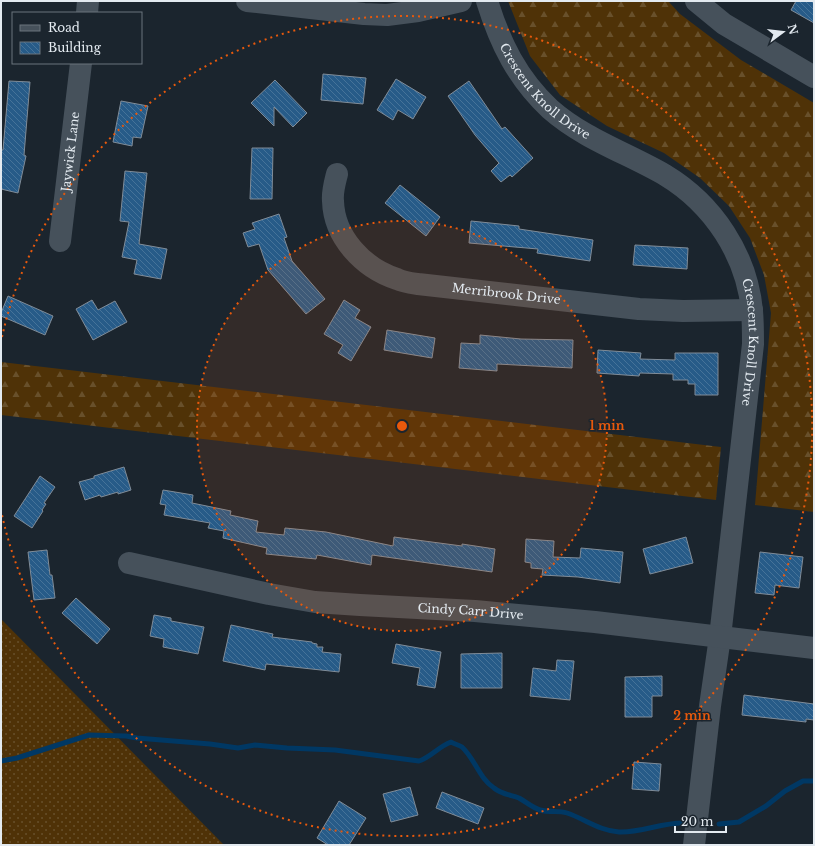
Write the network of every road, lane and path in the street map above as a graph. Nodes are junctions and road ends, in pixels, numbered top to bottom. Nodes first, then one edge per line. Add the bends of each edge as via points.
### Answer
1 (88, 1) edge
2 (247, 1) edge
3 (461, 1) edge
4 (486, 1) edge
5 (696, 1) edge
6 (86, 12) edge
7 (81, 64) edge
8 (814, 77) edge
9 (337, 174) dead end
10 (60, 241) dead end
11 (752, 310) junction
12 (129, 563) dead end
13 (720, 637) junction
14 (814, 648) edge
15 (694, 845) edge

1 - 6 street
2 - 3 street via 386,15
4 - 11 street, Crescent Knoll Drive via 494,26 511,61 532,91 551,109 590,137 666,176 686,190 719,223 742,265
5 - 8 street via 724,24
7 - 10 street, Jaywick Lane
9 - 11 street, Merribrook Drive via 332,200 334,217 340,232 362,261 396,279 418,284 639,309
11 - 13 street, Crescent Knoll Drive via 753,344
12 - 13 street, Cindy Carr Drive via 316,602 475,611
13 - 14 street, Cindy Carr Drive
13 - 15 street, Crescent Knoll Drive

